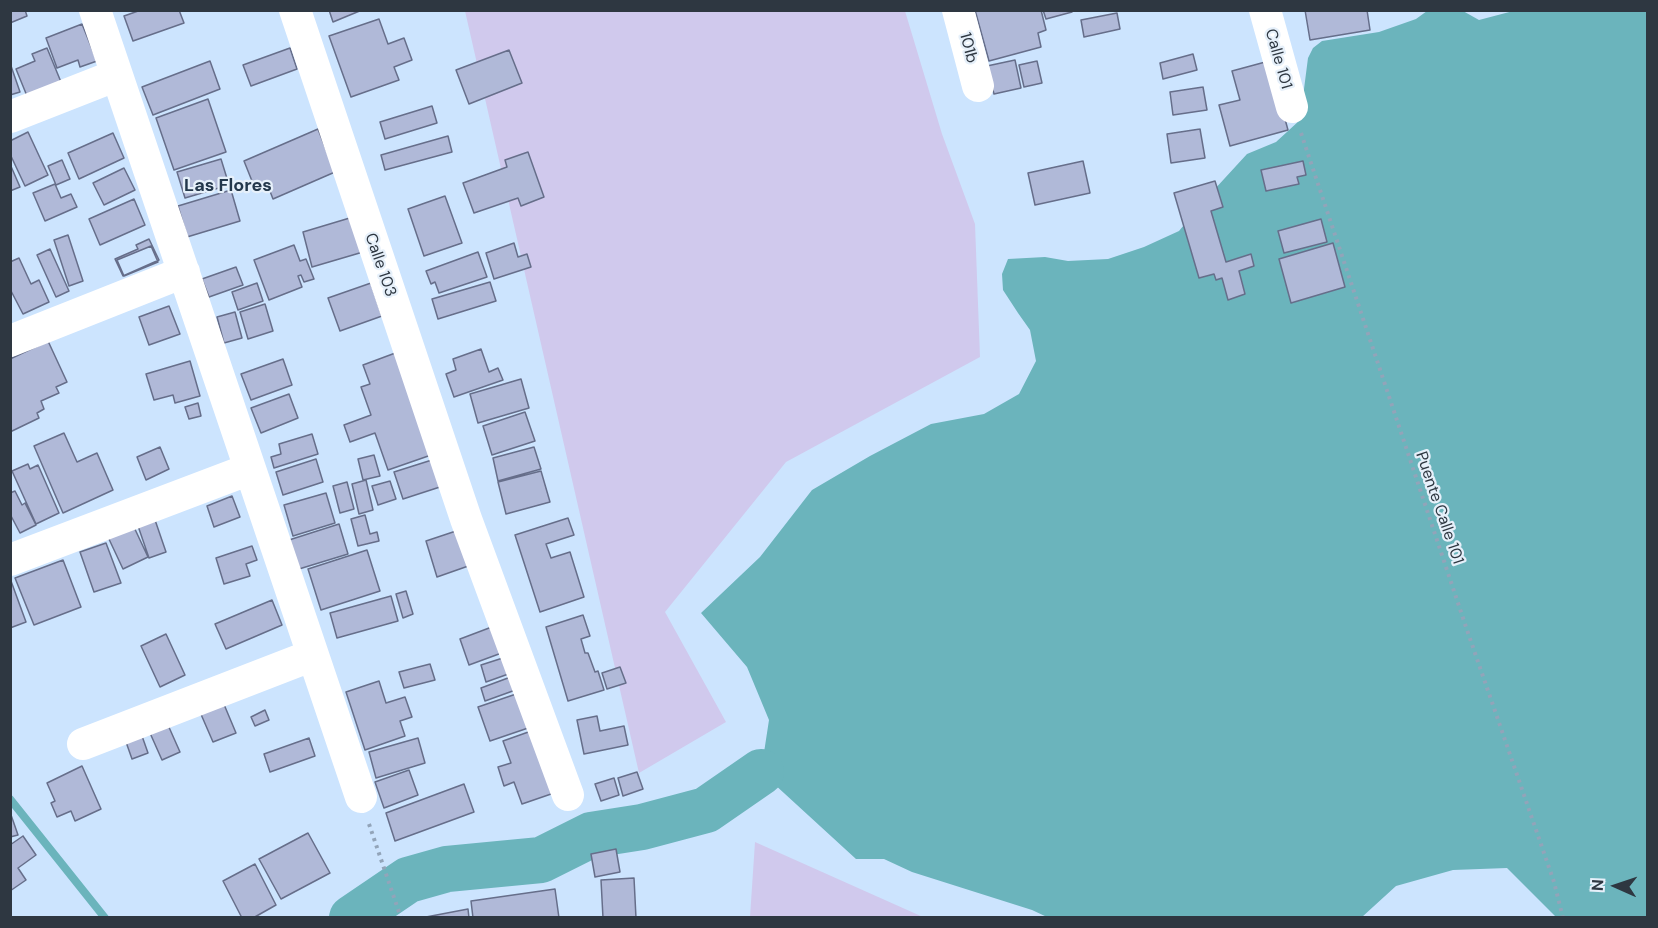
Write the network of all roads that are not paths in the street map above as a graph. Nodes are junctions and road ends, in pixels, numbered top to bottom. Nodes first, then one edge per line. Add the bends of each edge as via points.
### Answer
1 (95, 10) edge
2 (295, 10) edge
3 (958, 10) edge
4 (1265, 10) edge
5 (117, 75) junction
6 (978, 86) dead end
7 (1292, 107) road end
8 (10, 117) edge
9 (184, 272) junction
10 (10, 341) edge
11 (250, 469) junction
12 (10, 560) edge
13 (313, 655) junction
14 (82, 744) dead end
15 (568, 795) dead end
16 (361, 797) dead end

1 - 5 street
2 - 15 street, Calle 103 via 466,519
3 - 6 street, 101b
4 - 7 street, Calle 101
5 - 8 street
5 - 9 street
9 - 10 street
9 - 11 street
11 - 12 street
11 - 13 street
13 - 14 street
13 - 16 street

